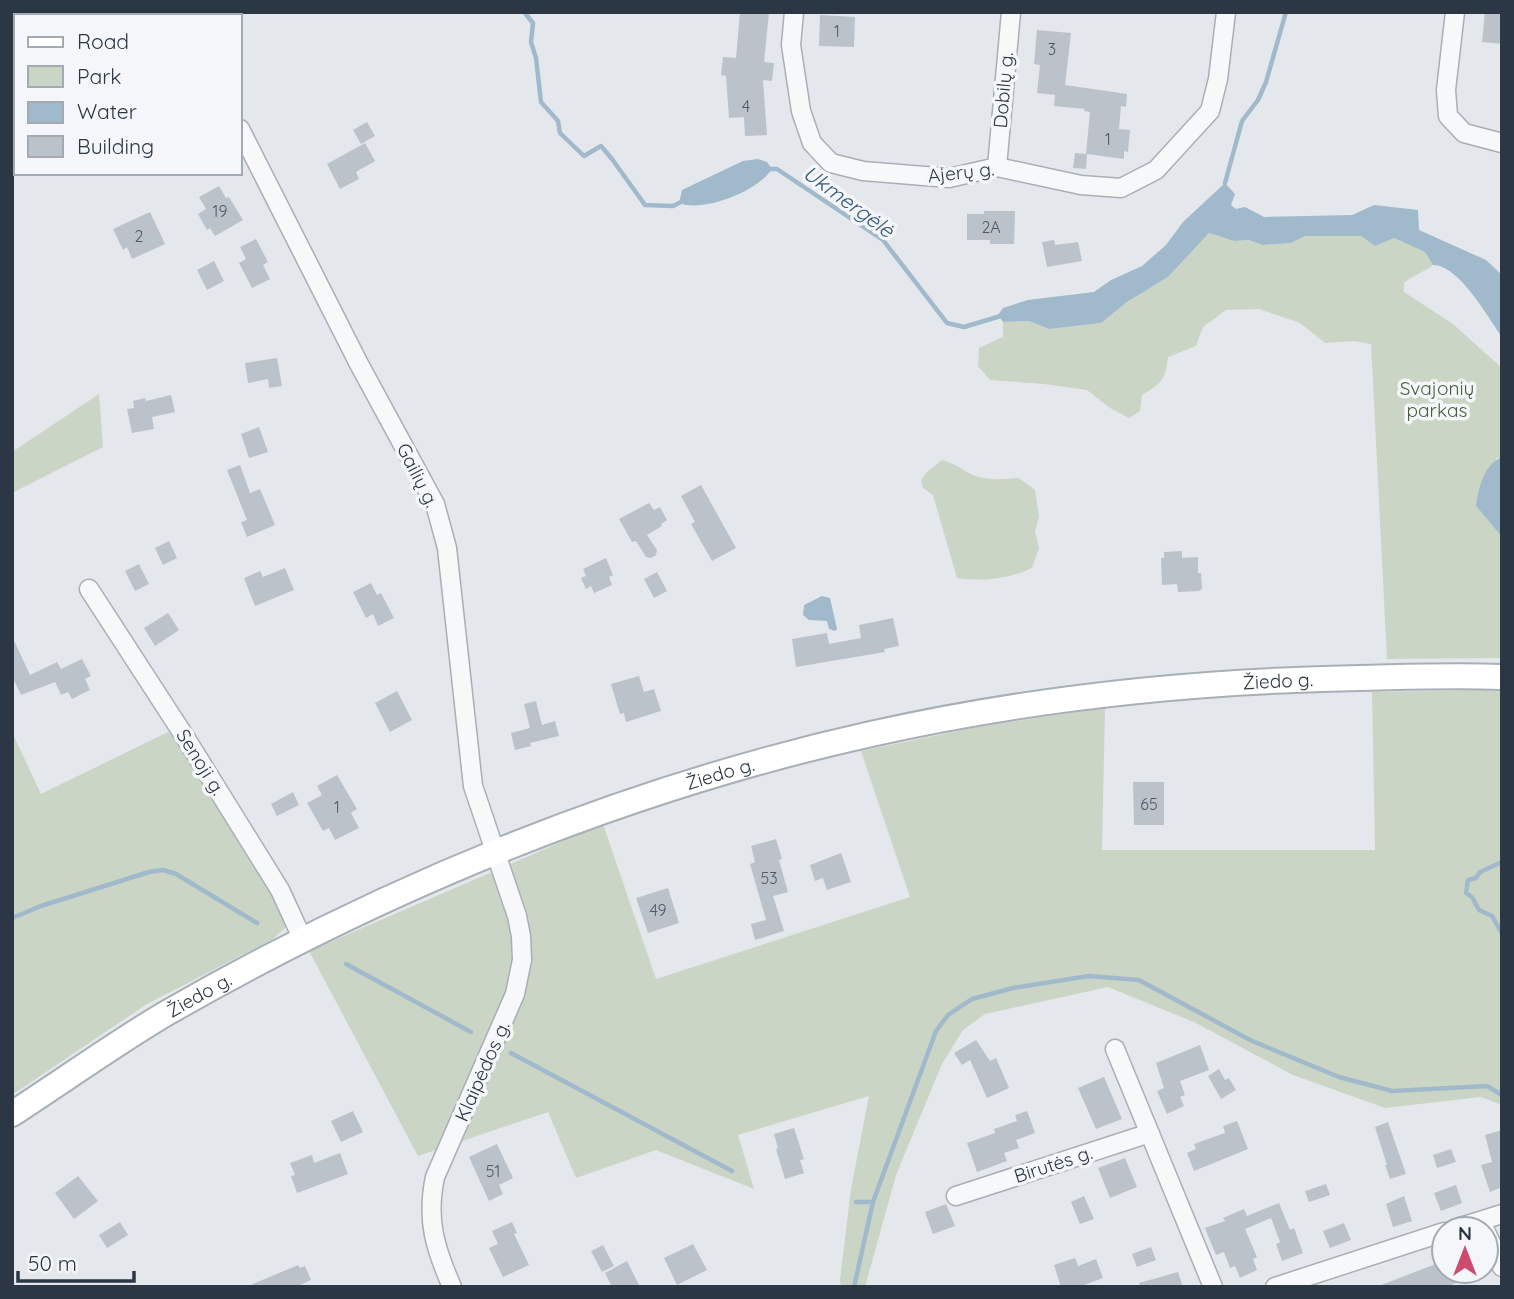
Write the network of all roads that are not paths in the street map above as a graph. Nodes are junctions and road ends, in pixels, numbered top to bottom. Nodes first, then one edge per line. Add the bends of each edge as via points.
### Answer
1 (1011, 12) edge
2 (1226, 12) edge
3 (1455, 12) edge
4 (793, 18) edge
5 (242, 133) edge
6 (1502, 143) edge
7 (997, 167) junction
8 (89, 589) dead end
9 (1502, 677) edge
10 (495, 853) junction
11 (303, 940) junction
12 (1115, 1049) dead end
13 (12, 1114) edge
14 (1150, 1133) junction
15 (956, 1196) dead end
16 (1430, 1237) edge
17 (452, 1287) edge
18 (1213, 1287) edge
19 (1275, 1287) edge

1 - 7 street, Dobilų g.
2 - 7 street, Ajerų g. via 1210,111 1157,170 1121,188
3 - 6 street via 1446,90 1448,116 1464,133
4 - 7 street, Ajerų g. via 791,45 801,111 812,143 831,163 875,172 949,177
5 - 10 street, Gailių g. via 435,504 447,548 473,786
8 - 11 street, Senoji g. via 280,890
9 - 10 street, Žiedo g. via 1224,683 951,718 827,744 721,773
10 - 11 street, Žiedo g.
10 - 17 street, Klaipėdos g. via 517,916 522,960 515,994 431,1194 436,1247
11 - 13 street, Žiedo g. via 163,1016
12 - 14 street
14 - 15 street, Birutės g.
14 - 18 street
16 - 19 street

